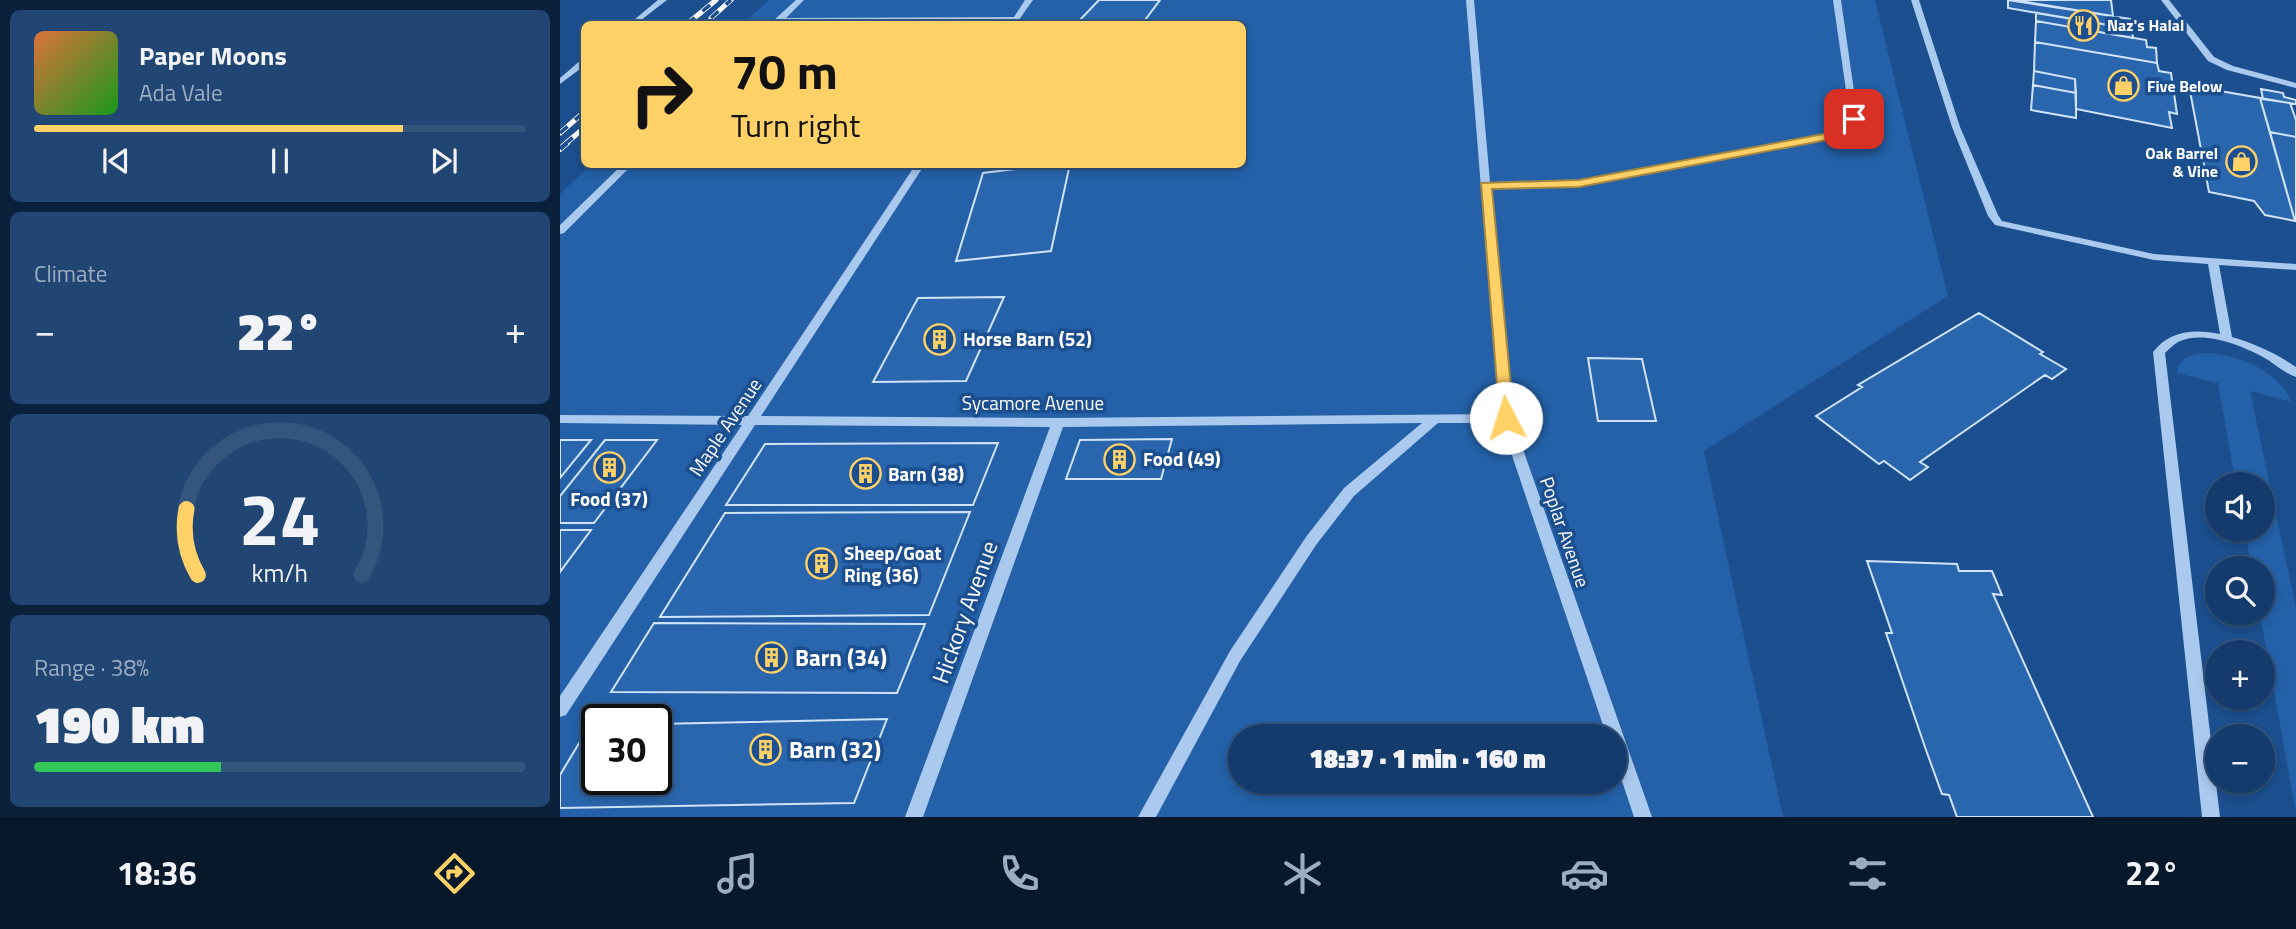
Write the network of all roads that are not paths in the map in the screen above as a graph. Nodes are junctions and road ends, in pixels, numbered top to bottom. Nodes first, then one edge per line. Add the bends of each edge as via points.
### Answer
1 (663, 0) edge
2 (800, 0) edge
3 (1029, 0) edge
4 (1470, 0) edge
5 (1837, 0) edge
6 (1915, 0) edge
7 (2165, 0) edge
8 (636, 21) edge
9 (778, 21) edge
10 (1016, 21) edge
11 (581, 64) edge
12 (560, 82) edge
13 (2296, 86) edge
14 (625, 168) edge
15 (918, 168) edge
16 (1486, 185) junction
17 (560, 231) edge
18 (2213, 262) junction
19 (2296, 267) edge
20 (2227, 339) junction
21 (2296, 373) edge
22 (1506, 418) junction
23 (560, 419) edge
24 (753, 419) junction
25 (1435, 419) junction
26 (1058, 423) junction
27 (560, 710) edge
28 (914, 817) edge
29 (1147, 817) edge
30 (1643, 817) edge
31 (2211, 817) edge

1 - 8 street
2 - 9 street
3 - 10 street
4 - 16 street, Poplar Avenue
5 - 16 street via 1854,119 1837,134 1579,184
6 - 18 street via 1956,127 1995,219 2009,227 2154,257
7 - 13 street via 2211,60
11 - 12 street
14 - 17 street
15 - 24 street, Maple Avenue
16 - 22 street, Poplar Avenue
18 - 19 street
18 - 20 street
20 - 21 street via 2262,351
20 - 31 street via 2172,340 2159,352
22 - 25 street, Sycamore Avenue
22 - 30 street, Poplar Avenue
23 - 24 street, Sycamore Avenue
24 - 26 street, Sycamore Avenue
24 - 27 street, Maple Avenue
25 - 26 street, Sycamore Avenue
25 - 29 street via 1349,492 1311,541 1235,656
26 - 28 street, Hickory Avenue

